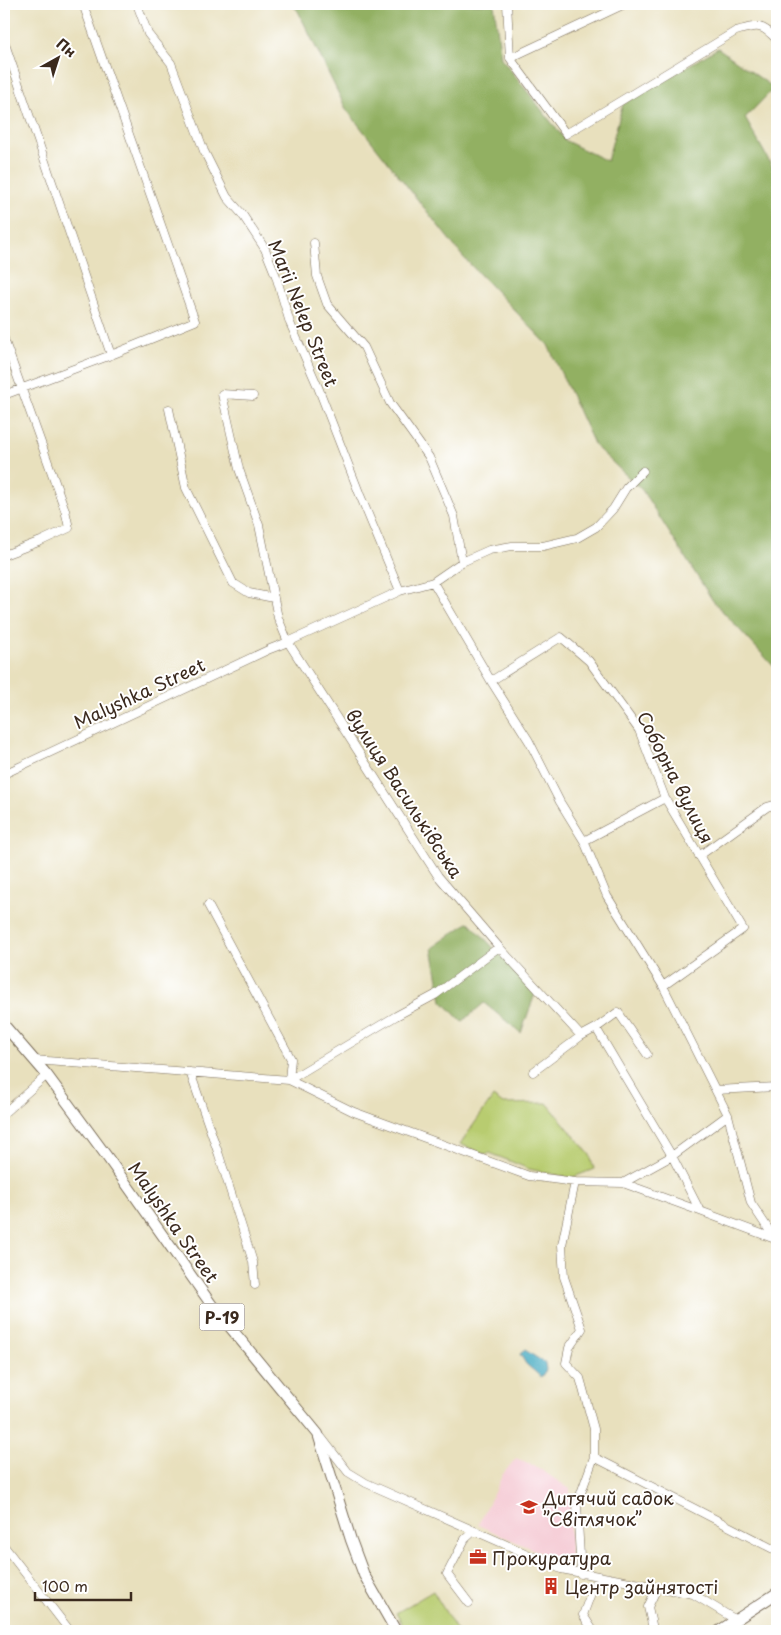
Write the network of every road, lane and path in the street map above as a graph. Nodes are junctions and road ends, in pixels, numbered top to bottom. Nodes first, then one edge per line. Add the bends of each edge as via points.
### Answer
1 (82, 4) edge
2 (137, 4) edge
3 (507, 4) edge
4 (625, 4) edge
5 (4, 40) edge
6 (777, 40) edge
7 (510, 58) junction
8 (314, 243) dead end
9 (4, 340) edge
10 (111, 355) junction
11 (20, 389) junction
12 (4, 395) edge
13 (253, 396) dead end
14 (169, 409) dead end
15 (643, 471) dead end
16 (4, 555) edge
17 (462, 562) junction
18 (433, 582) junction
19 (400, 591) junction
20 (274, 598) junction
21 (288, 642) junction
22 (491, 680) junction
23 (4, 774) edge
24 (665, 798) junction
25 (777, 804) edge
26 (584, 841) junction
27 (698, 856) junction
28 (208, 905) dead end
29 (500, 947) junction
30 (663, 986) junction
31 (4, 1026) edge
32 (596, 1028) junction
33 (581, 1036) junction
34 (646, 1054) dead end
35 (34, 1060) junction
36 (190, 1072) junction
37 (533, 1072) dead end
38 (47, 1075) junction
39 (289, 1080) junction
40 (777, 1086) edge
41 (716, 1090) junction
42 (4, 1113) edge
43 (728, 1116) junction
44 (672, 1156) junction
45 (575, 1182) junction
46 (623, 1183) junction
47 (700, 1211) junction
48 (776, 1239) edge
49 (255, 1285) dead end
50 (318, 1434) junction
51 (594, 1457) junction
52 (474, 1531) junction
53 (4, 1546) edge
54 (777, 1551) edge
55 (581, 1574) junction
56 (597, 1577) junction
57 (656, 1588) junction
58 (777, 1593) edge
59 (469, 1603) dead end
60 (736, 1620) junction
61 (592, 1629) dead end
62 (653, 1629) dead end
63 (70, 1631) edge
64 (396, 1631) edge
65 (719, 1631) edge

1 - 10 street via 195,321
2 - 19 street, Marii Nelep Street via 148,34 171,63 204,151 227,197 265,249 290,323
3 - 7 street
4 - 7 street
5 - 10 street
6 - 7 street via 769,31 755,26 736,32 566,134
8 - 17 street, Marii Nelep Street via 317,276 327,304 364,347 390,403 429,457 454,516
9 - 11 street
10 - 11 street
11 - 12 street
11 - 16 street via 69,528
13 - 20 street, вулиця Васильківська via 222,394 238,469 259,525
14 - 20 street via 186,488 233,583 249,593
15 - 17 street via 596,527 577,538 543,546 489,550
17 - 18 street
18 - 19 street
18 - 22 street
19 - 21 street
20 - 21 street, вулиця Васильківська
21 - 23 street, Malyshka Street
21 - 29 street, вулиця Васильківська via 438,876
22 - 24 street, Соборна вулиця via 562,636 589,661 639,730
22 - 26 street via 529,740
24 - 26 street
24 - 27 street, Соборна вулиця
25 - 27 street via 767,807
26 - 30 street via 607,896
27 - 30 street, Соборна вулиця via 743,928
28 - 39 street via 291,1059
29 - 33 street, вулиця Васильківська
29 - 39 street via 435,995
30 - 41 street
31 - 35 main road, Malyshka Street / Р-19
32 - 33 street
32 - 34 street via 618,1012
32 - 44 street
33 - 37 street
35 - 36 street
35 - 38 main road, Malyshka Street / Р-19
36 - 39 street
36 - 49 street via 253,1262
38 - 42 street
38 - 50 main road, Malyshka Street / Р-19 via 211,1304
39 - 45 street via 354,1112 529,1176
40 - 41 street
41 - 43 street
43 - 44 street
43 - 48 street via 751,1202
44 - 46 street
44 - 47 street
45 - 46 street
45 - 51 street via 562,1246 564,1277 582,1329 569,1348 566,1363 580,1378 594,1429
46 - 47 street
47 - 48 street
50 - 52 street via 348,1472
50 - 64 main road, Malyshka Street / Р-19 via 364,1575
51 - 54 street
51 - 55 street via 577,1504
52 - 55 street via 561,1569
52 - 59 street via 465,1539 447,1574
53 - 63 street
55 - 56 street
56 - 57 street
56 - 61 street via 583,1615
57 - 60 street via 693,1594
57 - 62 street via 648,1607
58 - 60 main road
60 - 65 main road

